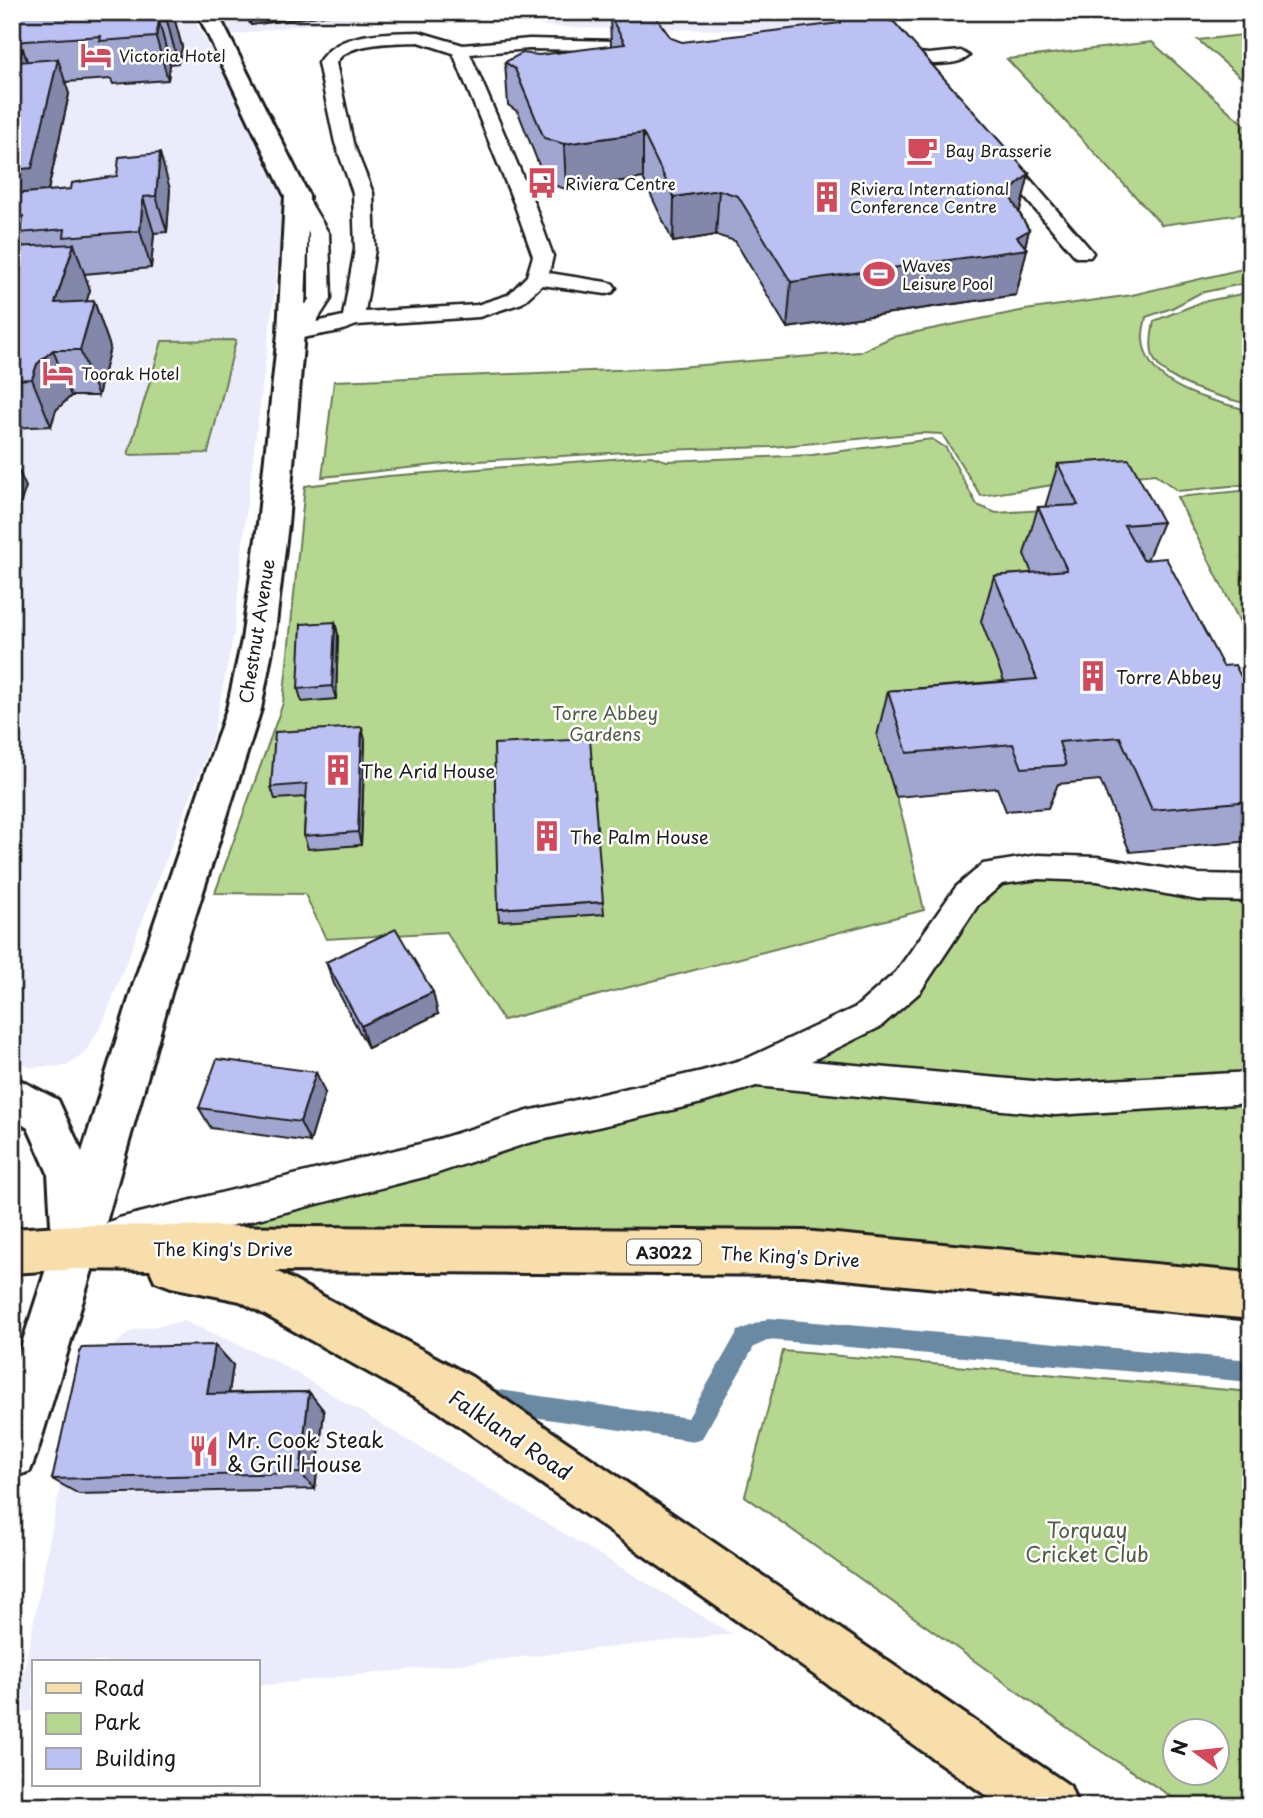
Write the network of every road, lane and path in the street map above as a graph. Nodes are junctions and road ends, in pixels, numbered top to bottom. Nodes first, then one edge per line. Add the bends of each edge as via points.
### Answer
1 (207, 12) edge
2 (669, 46) edge
3 (460, 50) junction
4 (867, 52) edge
5 (961, 56) dead end
6 (915, 58) junction
7 (932, 78) edge
8 (986, 140) edge
9 (297, 196) junction
10 (1083, 253) dead end
11 (537, 278) junction
12 (606, 288) dead end
13 (292, 317) junction
14 (353, 319) junction
15 (1251, 888) edge
16 (755, 1071) junction
17 (1251, 1087) edge
18 (12, 1095) edge
19 (76, 1247) junction
20 (12, 1251) edge
21 (1251, 1296) edge
22 (12, 1453) edge
23 (1051, 1806) edge

1 - 9 street, Chestnut Avenue
2 - 3 lane via 529,44
3 - 11 lane via 543,256
3 - 14 lane via 419,37 369,39 332,54 327,63 344,143 363,193 365,249
4 - 6 lane
5 - 6 lane
6 - 7 lane
8 - 10 lane
9 - 13 street, Chestnut Avenue
9 - 13 lane via 319,234 320,299 308,318
11 - 12 lane
11 - 14 lane via 515,299 479,311
13 - 14 lane via 340,325
13 - 19 street, Chestnut Avenue via 273,524 244,709 154,983
15 - 16 lane via 1198,887 1097,869 1038,867 994,873 967,896 908,982 868,1017
16 - 17 lane via 1055,1099
16 - 19 lane
18 - 19 street via 43,1114 69,1173
19 - 20 main road, A3022
19 - 21 main road, The King's Drive / A3022 via 804,1253
19 - 22 street, Chestnut Avenue
19 - 23 main road, Falkland Road / A3022 via 247,1280 455,1394

